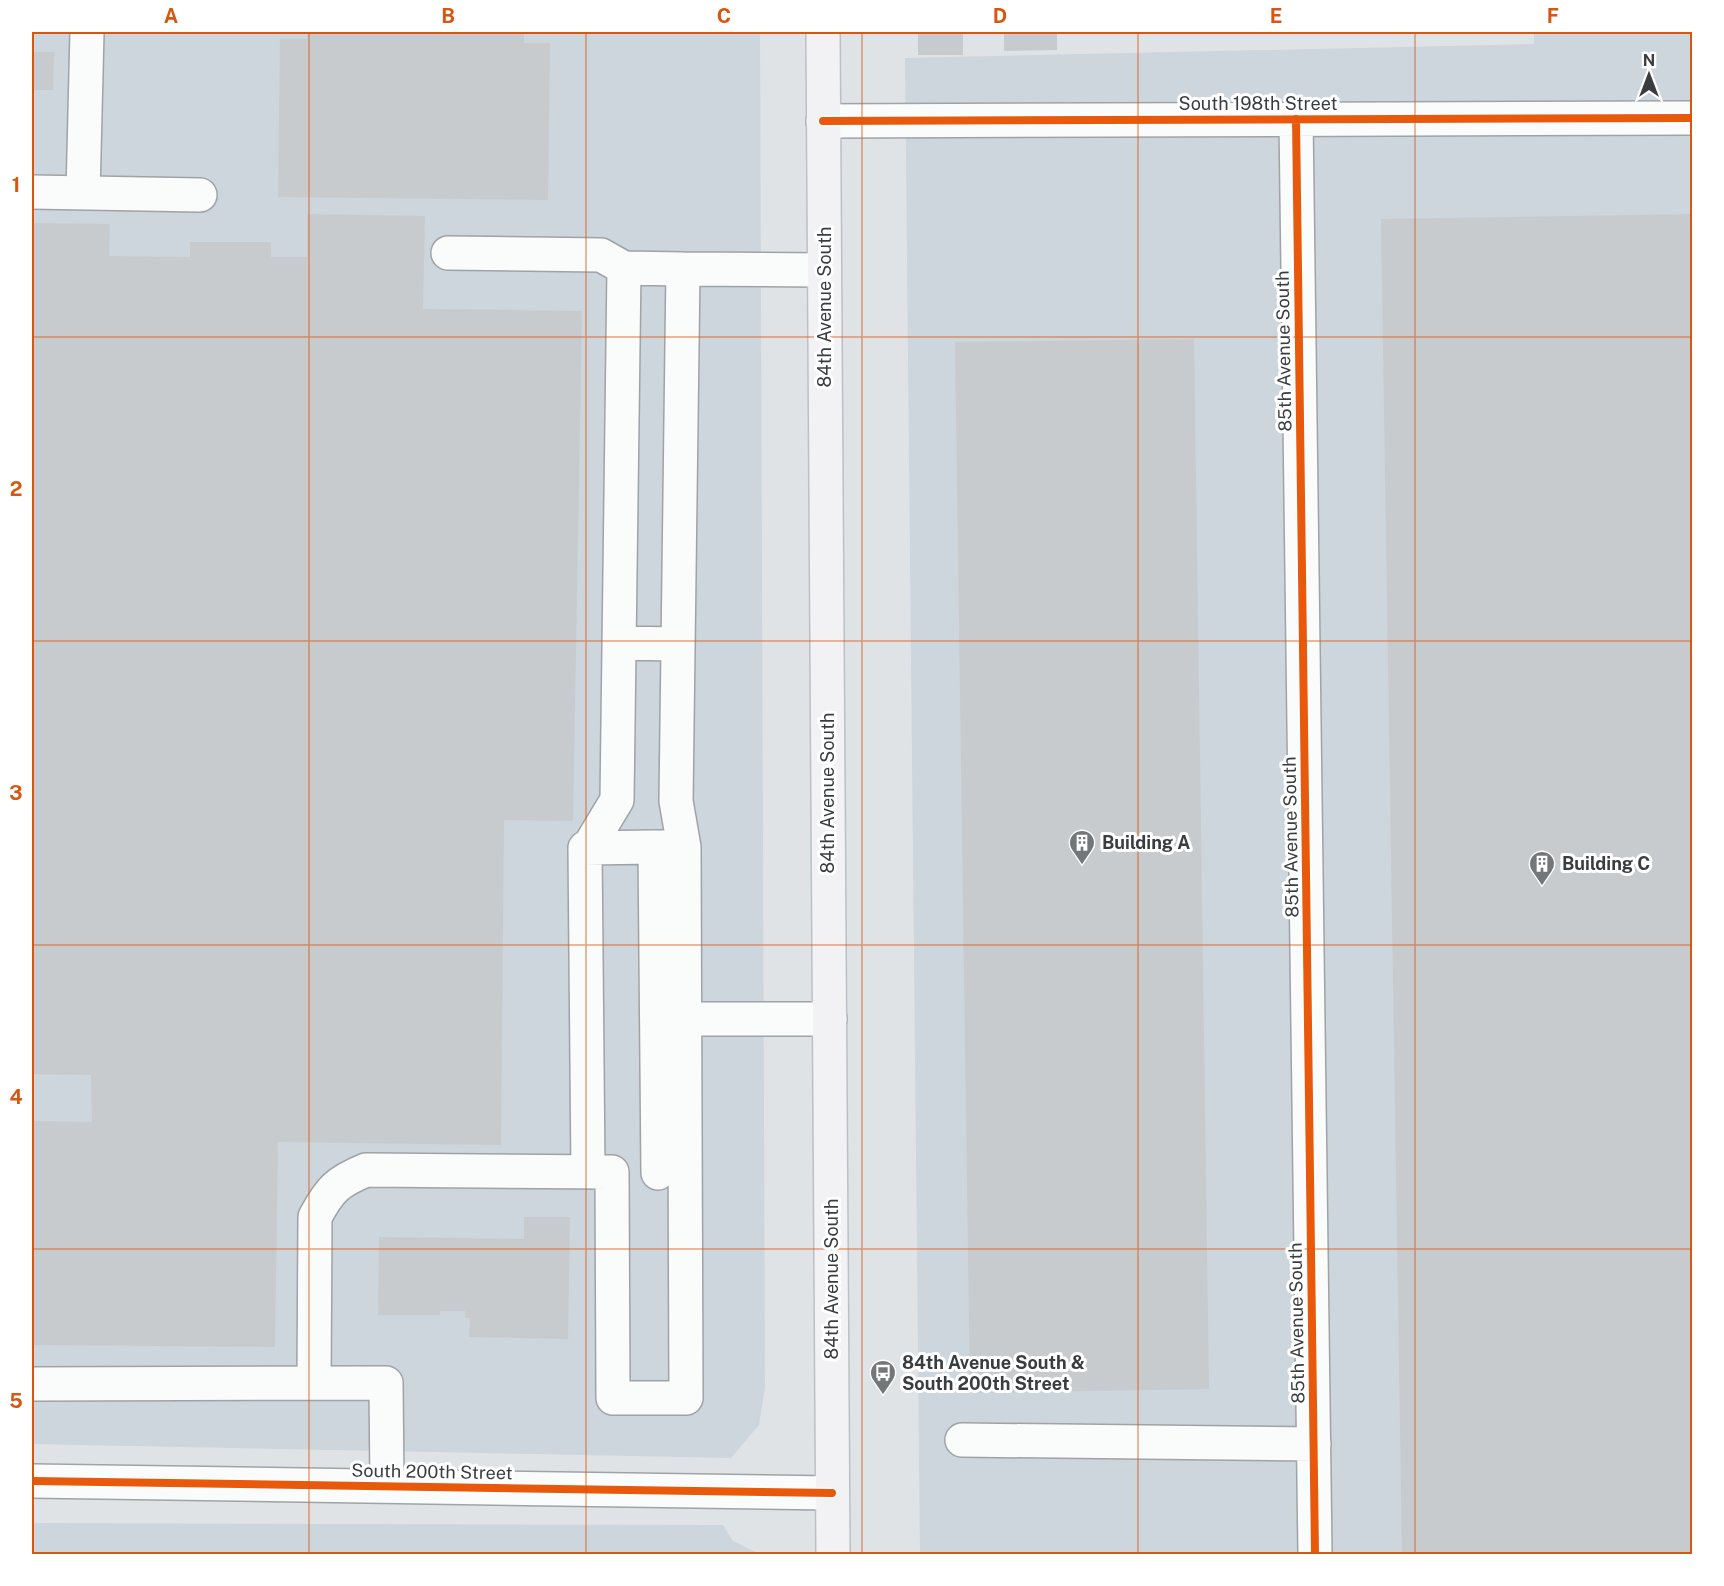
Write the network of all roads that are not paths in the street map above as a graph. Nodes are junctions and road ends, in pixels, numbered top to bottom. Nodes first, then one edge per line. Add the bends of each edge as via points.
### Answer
1 (87, 32) edge
2 (823, 32) edge
3 (1692, 117) edge
4 (1296, 119) junction
5 (823, 121) junction
6 (32, 192) edge
7 (83, 193) junction
8 (200, 195) dead end
9 (448, 253) dead end
10 (624, 268) junction
11 (682, 269) junction
12 (824, 270) junction
13 (619, 643) junction
14 (678, 644) junction
15 (670, 847) junction
16 (588, 848) junction
17 (685, 1019) junction
18 (830, 1019) junction
19 (600, 1172) junction
20 (672, 1173) junction
21 (314, 1383) junction
22 (32, 1384) edge
23 (962, 1440) dead end
24 (1314, 1444) junction
25 (32, 1481) edge
26 (387, 1486) junction
27 (832, 1492) junction
28 (833, 1554) edge
29 (1315, 1554) edge

1 - 7 street
2 - 5 main road, 84th Avenue South
3 - 4 street, South 198th Street
4 - 5 street, South 198th Street
4 - 24 street, 85th Avenue South
5 - 12 main road, 84th Avenue South
6 - 7 street
7 - 8 street
9 - 10 street via 601,255
10 - 11 street
10 - 13 street
11 - 12 street
11 - 14 street
12 - 18 main road, 84th Avenue South
13 - 14 street
13 - 16 street via 617,800
14 - 15 street via 676,801
15 - 16 street
15 - 17 street
15 - 20 street
16 - 19 street
17 - 18 street
17 - 20 street
18 - 27 main road, 84th Avenue South
19 - 20 street
19 - 20 street via 613,1398 686,1398
19 - 21 street via 366,1170 344,1179 326,1196 315,1217
21 - 22 street
21 - 26 street via 386,1383
23 - 24 street
24 - 29 street, 85th Avenue South
25 - 26 street, South 200th Street
26 - 27 street, South 200th Street
27 - 28 main road, 84th Avenue South

